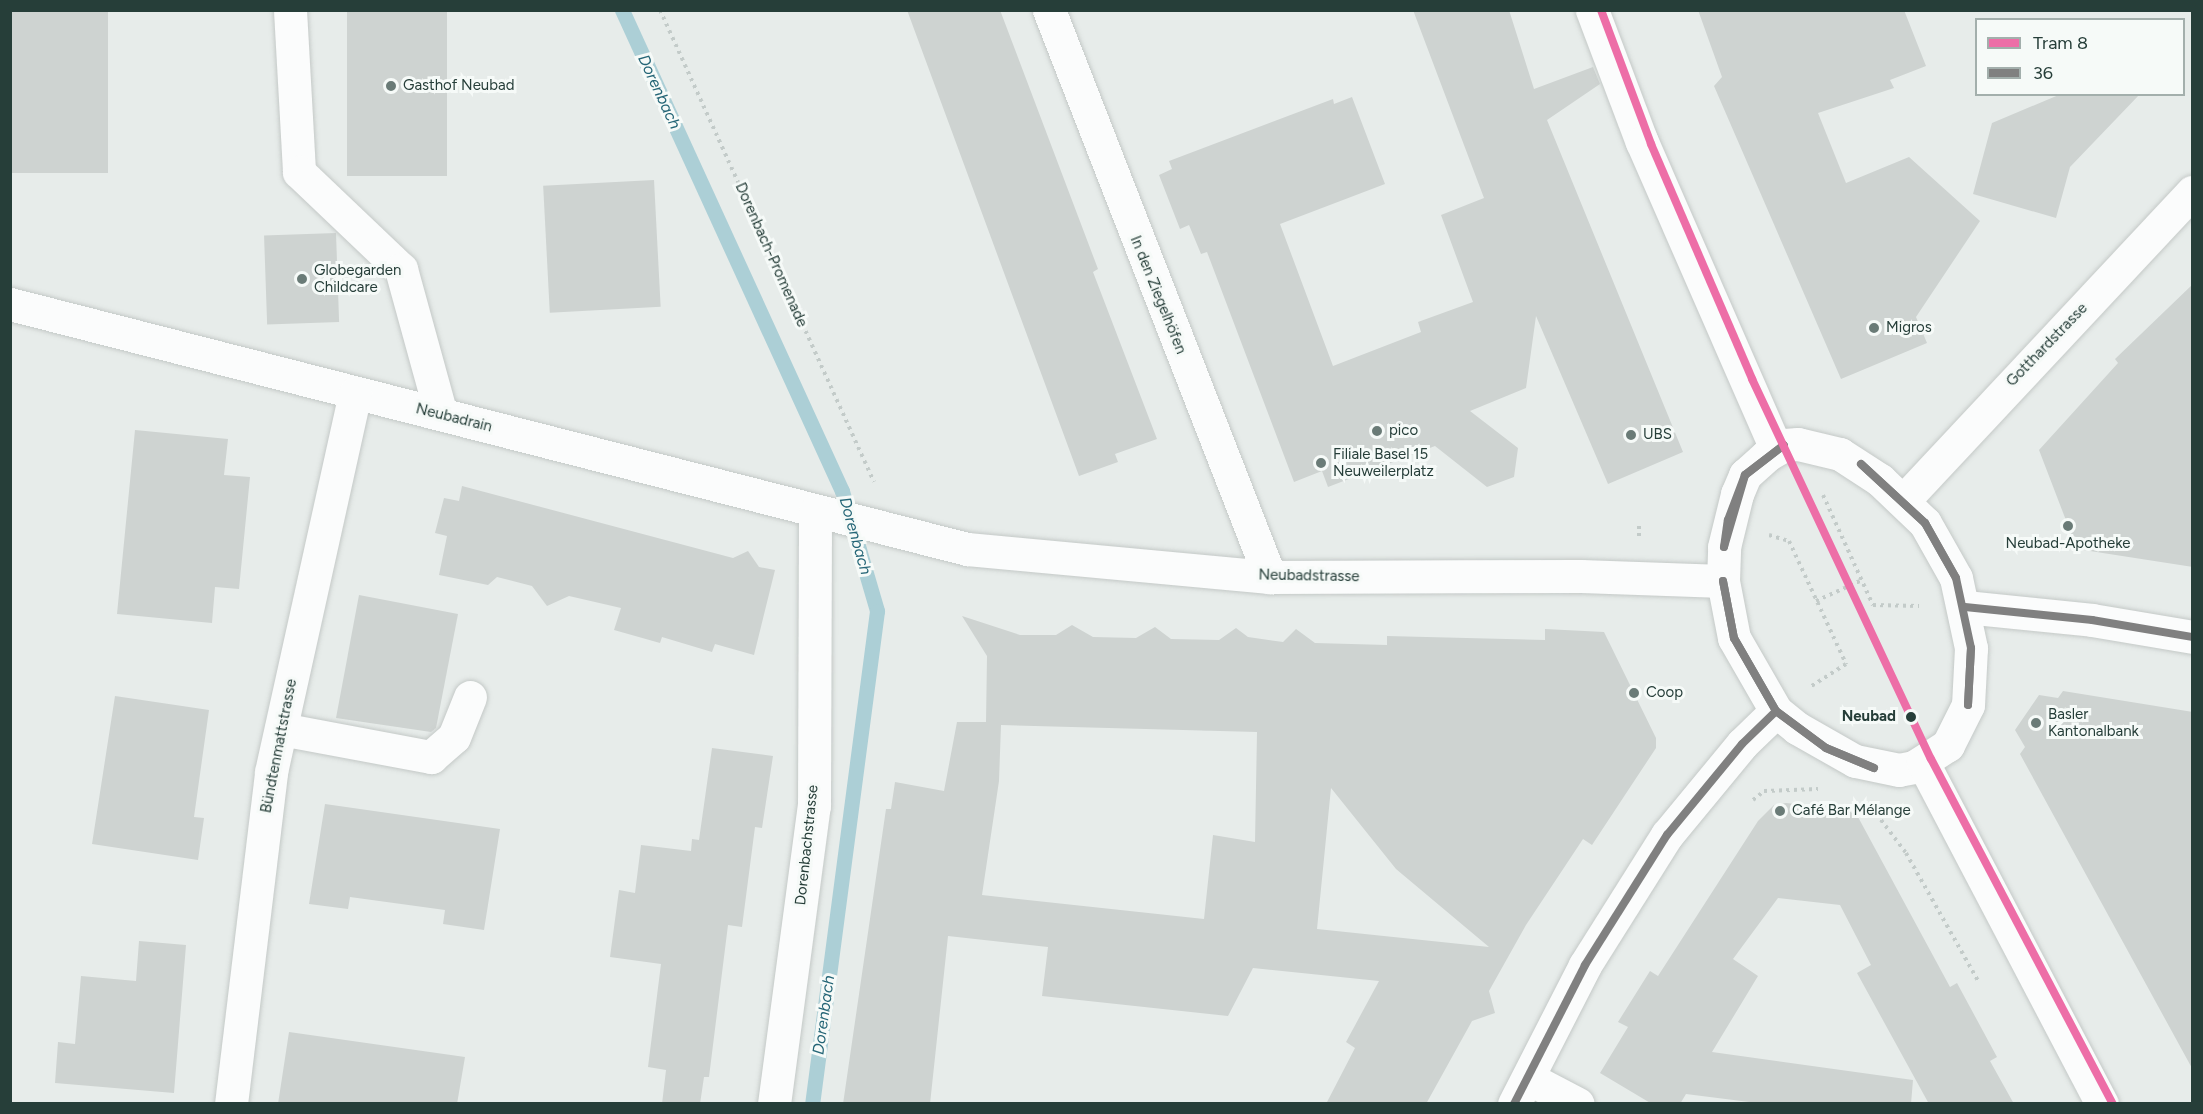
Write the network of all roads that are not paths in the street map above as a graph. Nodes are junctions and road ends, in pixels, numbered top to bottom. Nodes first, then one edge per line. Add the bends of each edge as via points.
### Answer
1 (290, 10) edge
2 (1049, 10) edge
3 (1592, 10) edge
4 (2193, 192) edge
5 (10, 304) edge
6 (355, 393) junction
7 (441, 414) junction
8 (1776, 448) junction
9 (1904, 500) junction
10 (815, 512) junction
11 (898, 533) joint
12 (1270, 578) junction
13 (1723, 581) junction
14 (1965, 607) junction
15 (2193, 637) edge
16 (470, 697) dead end
17 (1776, 711) junction
18 (280, 729) junction
19 (1923, 763) junction
20 (1521, 1091) edge
21 (231, 1104) edge
22 (774, 1104) edge
23 (1578, 1104) edge
24 (2102, 1104) edge

1 - 7 street via 299,172 401,269
2 - 12 street, In den Ziegelhöfen
3 - 8 street via 1642,142
4 - 9 street, Gotthardstrasse
5 - 6 street, Neubadrain
6 - 7 street, Neubadrain
6 - 18 street, Bündtenmattstrasse
7 - 10 street, Neubadrain
8 - 9 street via 1798,444 1840,454
8 - 13 street via 1745,475 1737,494 1724,547
9 - 14 street via 1941,549
10 - 11 street, Neubadrain
10 - 22 street, Dorenbachstrasse via 814,806
11 - 12 street, Neubadstrasse via 966,549
12 - 13 street, Neubadstrasse via 1581,576
13 - 17 street via 1738,650
14 - 15 street via 2092,620
14 - 19 street via 1971,648 1968,705 1948,745
16 - 18 street via 454,737 430,757
17 - 19 street via 1826,748 1855,761 1899,770
17 - 20 street via 1742,744 1667,836 1585,965
18 - 21 street, Bündtenmattstrasse via 271,772
19 - 24 street
20 - 23 street

